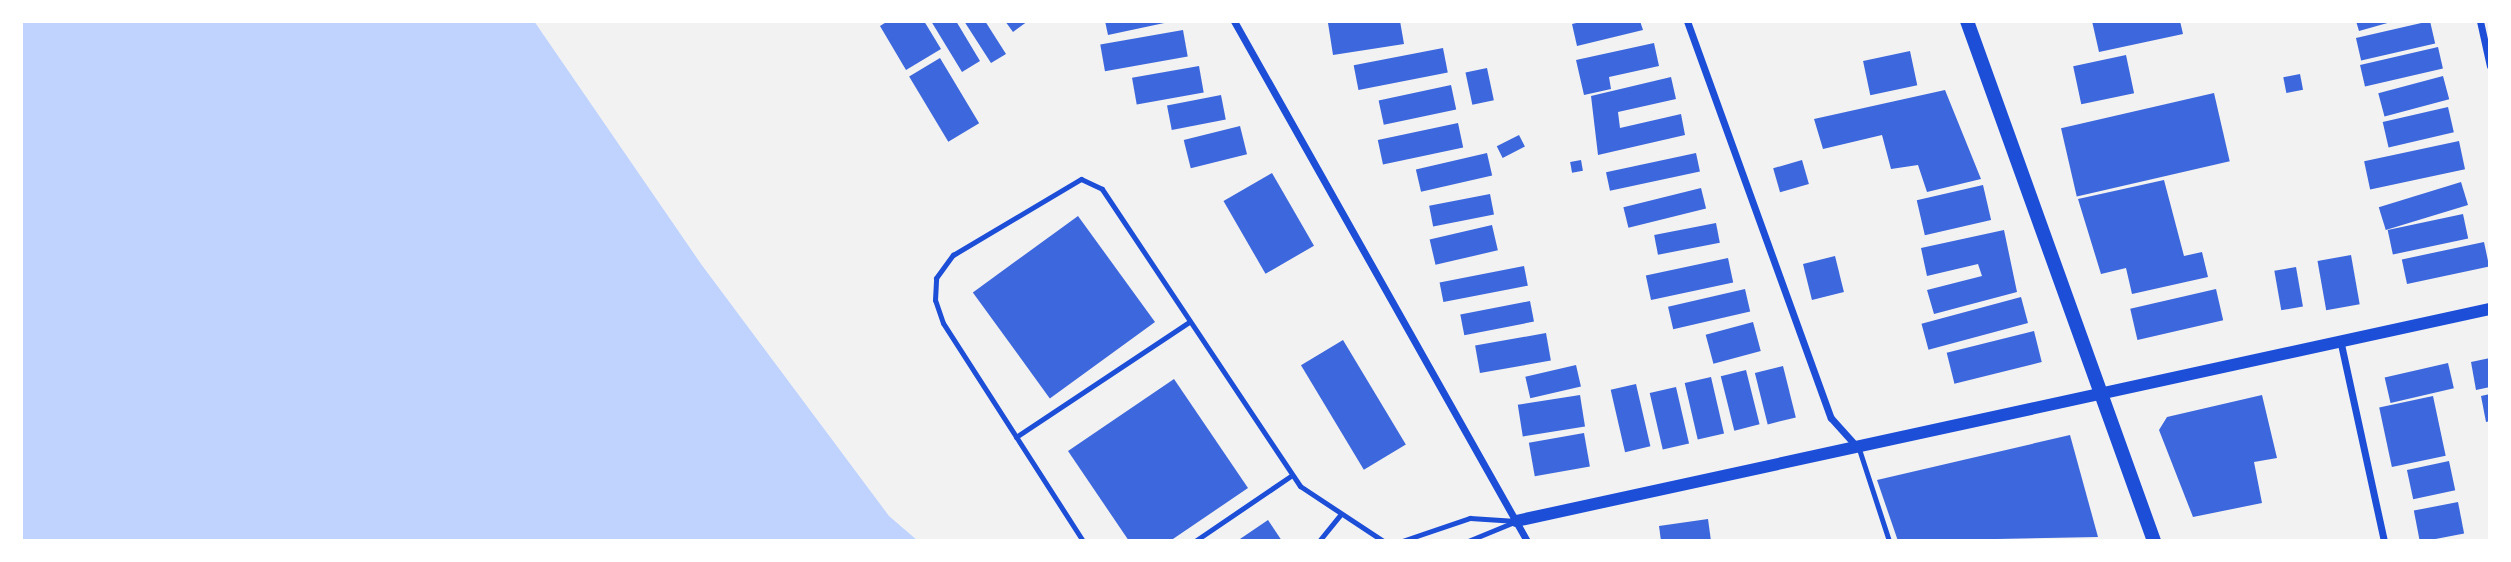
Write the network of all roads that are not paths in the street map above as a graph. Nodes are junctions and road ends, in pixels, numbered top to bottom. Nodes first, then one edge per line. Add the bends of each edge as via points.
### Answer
1 (1234, 21) edge
2 (1687, 21) edge
3 (1967, 21) edge
4 (2480, 21) edge
5 (2490, 66) edge
6 (2490, 309) edge
7 (1189, 321) junction
8 (2341, 344) junction
9 (2103, 396) junction
10 (1016, 437) junction
11 (1859, 449) junction
12 (1292, 475) junction
13 (1340, 515) junction
14 (1516, 521) junction
15 (1083, 541) edge
16 (1195, 541) edge
17 (1319, 541) edge
18 (1384, 541) edge
19 (1402, 541) edge
20 (1468, 541) edge
21 (1527, 541) edge
22 (1889, 541) edge
23 (2154, 541) edge
24 (2384, 541) edge

1 - 14 street
2 - 11 street via 1831,418
3 - 9 main road
4 - 5 street
6 - 8 street
7 - 10 lane
7 - 10 lane via 1102,189 1081,179 953,255 936,278 943,323
7 - 12 lane
8 - 9 street
8 - 24 street
9 - 11 street
9 - 23 main road
10 - 15 lane
11 - 14 street
11 - 22 lane
12 - 13 lane
12 - 16 lane
13 - 17 lane
13 - 18 lane
14 - 19 lane via 1469,518
14 - 20 lane
14 - 21 street

